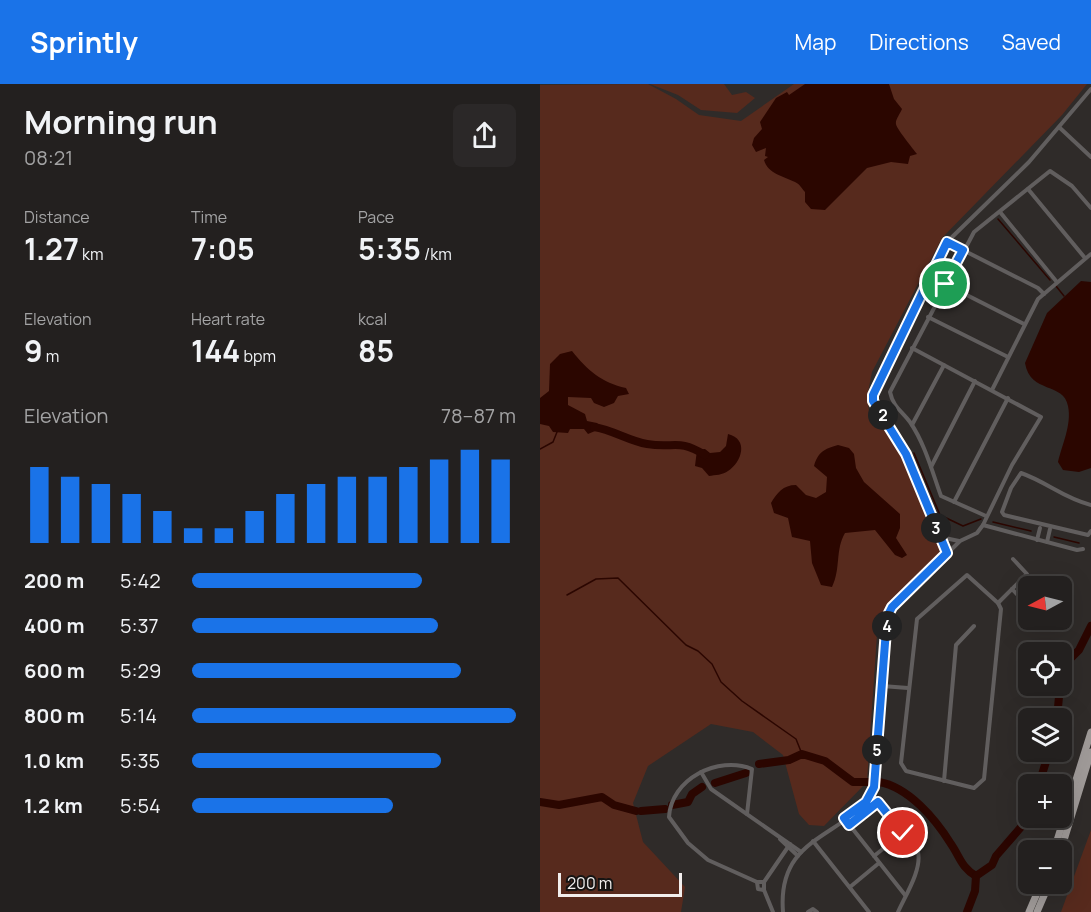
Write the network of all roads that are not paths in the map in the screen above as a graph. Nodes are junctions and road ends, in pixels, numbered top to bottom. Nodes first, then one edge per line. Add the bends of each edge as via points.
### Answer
1 (1091, 89) edge
2 (1060, 128) junction
3 (1091, 157) edge
4 (1028, 189) junction
5 (1091, 208) edge
6 (1000, 212) junction
7 (947, 242) junction
8 (963, 250) junction
9 (1091, 254) edge
10 (1085, 258) junction
11 (1056, 281) junction
12 (945, 284) junction
13 (1044, 294) junction
14 (928, 317) junction
15 (1024, 324) junction
16 (912, 348) junction
17 (1008, 357) junction
18 (944, 365) junction
19 (975, 381) junction
20 (992, 390) junction
21 (1008, 398) junction
22 (912, 426) junction
23 (931, 467) junction
24 (954, 501) junction
25 (1091, 505) edge
26 (986, 516) junction
27 (983, 525) junction
28 (1091, 531) edge
29 (939, 536) junction
30 (1037, 540) junction
31 (960, 541) junction
32 (1047, 542) junction
33 (1083, 549) dead end
34 (947, 553) junction
35 (1013, 559) dead end
36 (1012, 589) junction
37 (1018, 595) edge
38 (998, 603) junction
39 (974, 626) dead end
40 (882, 686) junction
41 (908, 688) junction
42 (1091, 732) edge
43 (1091, 752) edge
44 (701, 772) junction
45 (944, 781) junction
46 (747, 814) junction
47 (844, 818) junction
48 (849, 825) junction
49 (903, 833) junction
50 (1057, 840) edge
51 (1063, 840) edge
52 (813, 841) junction
53 (788, 846) junction
54 (800, 854) junction
55 (874, 856) junction
56 (879, 863) junction
57 (757, 882) junction
58 (764, 882) junction
59 (849, 887) junction
60 (764, 890) junction
61 (1037, 894) edge
62 (1045, 894) edge
63 (905, 895) junction
64 (773, 912) edge
65 (783, 912) edge
66 (808, 912) edge
67 (817, 912) edge
68 (869, 912) edge
69 (898, 912) edge
70 (1029, 912) edge
71 (1037, 912) edge

1 - 2 street
2 - 3 street
2 - 7 street
4 - 5 street via 1050,171 1072,186
4 - 6 street
4 - 10 street
6 - 8 street via 974,232
6 - 11 street
7 - 8 street
7 - 29 street via 873,395 906,454
8 - 12 street
8 - 13 street
9 - 10 street
10 - 11 street
11 - 13 street
12 - 14 street
12 - 15 street
13 - 15 street
14 - 16 street
14 - 17 street
15 - 17 street
16 - 18 street
16 - 22 street via 890,392 892,404
17 - 20 street
18 - 19 street
18 - 22 street
19 - 20 street
19 - 23 street
20 - 21 street
21 - 24 street
21 - 26 street via 1041,417
22 - 23 street
23 - 24 street via 940,496
24 - 26 street
25 - 28 street via 1070,500 1021,473 1002,512 1088,535
26 - 27 street
27 - 30 street
27 - 31 street via 977,533
29 - 31 street
29 - 34 street
30 - 32 street
30 - 32 street via 1039,529 1050,531
31 - 34 street
32 - 33 street
34 - 40 street via 892,607 887,617
35 - 36 street via 1027,574
36 - 37 street
36 - 38 street
38 - 41 street via 971,576 962,576 917,619
38 - 45 street via 1001,618 984,779 974,788
39 - 45 street via 956,645
40 - 41 street
40 - 47 street via 872,795
41 - 45 street via 902,768
42 - 50 highway
43 - 51 highway
44 - 46 street via 711,789
44 - 46 street via 734,765 752,769
44 - 57 street via 673,797 669,817 688,843 708,860
46 - 53 street
47 - 48 street
47 - 52 street
48 - 49 street via 878,802
48 - 55 street
49 - 55 street
49 - 63 street via 919,858
52 - 54 street
52 - 59 street
53 - 54 street
53 - 58 street
54 - 65 street via 783,889
55 - 56 street
56 - 59 street
56 - 63 street
57 - 58 street
57 - 60 street via 758,889
58 - 60 street
59 - 68 street
60 - 64 street
61 - 70 highway
62 - 71 highway
63 - 69 street
66 - 67 street

